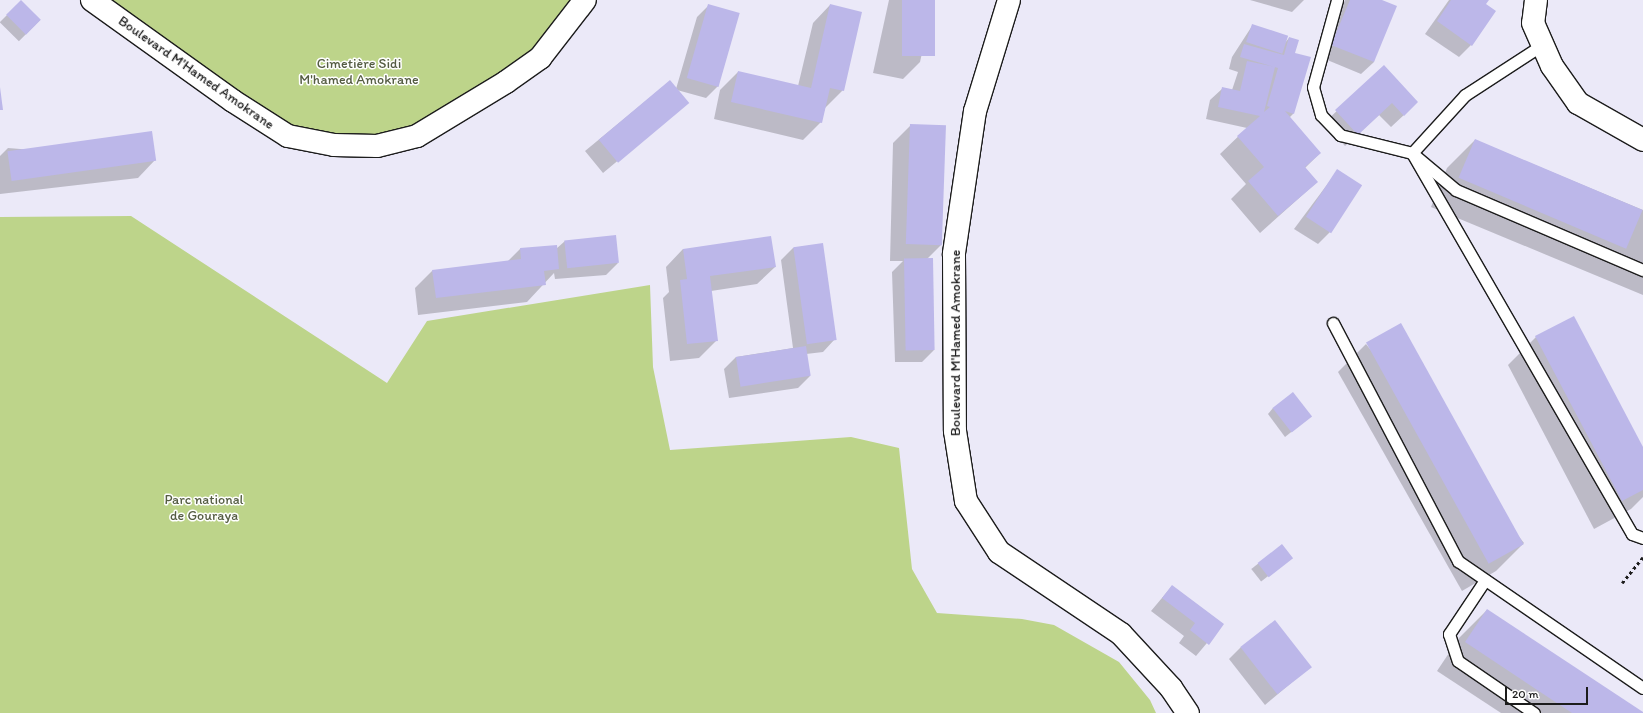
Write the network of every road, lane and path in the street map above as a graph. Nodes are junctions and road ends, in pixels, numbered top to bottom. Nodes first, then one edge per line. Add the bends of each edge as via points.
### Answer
1 (92, 0) edge
2 (585, 0) edge
3 (1009, 0) edge
4 (1336, 0) edge
5 (1536, 0) edge
6 (1542, 45) junction
7 (1643, 140) edge
8 (1412, 153) junction
9 (1643, 270) edge
10 (1333, 323) dead end
11 (1643, 538) edge
12 (1643, 557) edge
13 (1485, 580) junction
14 (1622, 583) dead end
15 (1643, 688) edge
16 (1188, 713) edge
17 (1534, 713) edge

1 - 2 main road, Boulevard M'Hamed Amokrane via 233,101 288,136 334,145 377,146 417,136 506,82 540,58
3 - 16 main road, Boulevard M'Hamed Amokrane via 975,111 954,254 955,431 966,501 999,552 1121,634 1171,688
4 - 8 lane via 1313,88 1321,115 1340,135
5 - 6 main road via 1533,23
6 - 7 main road via 1552,66 1578,103
6 - 8 lane via 1466,95
8 - 9 lane via 1456,190
8 - 11 lane via 1632,534
10 - 13 lane via 1458,562
12 - 14 path
13 - 15 lane
13 - 17 lane via 1449,634 1458,661

